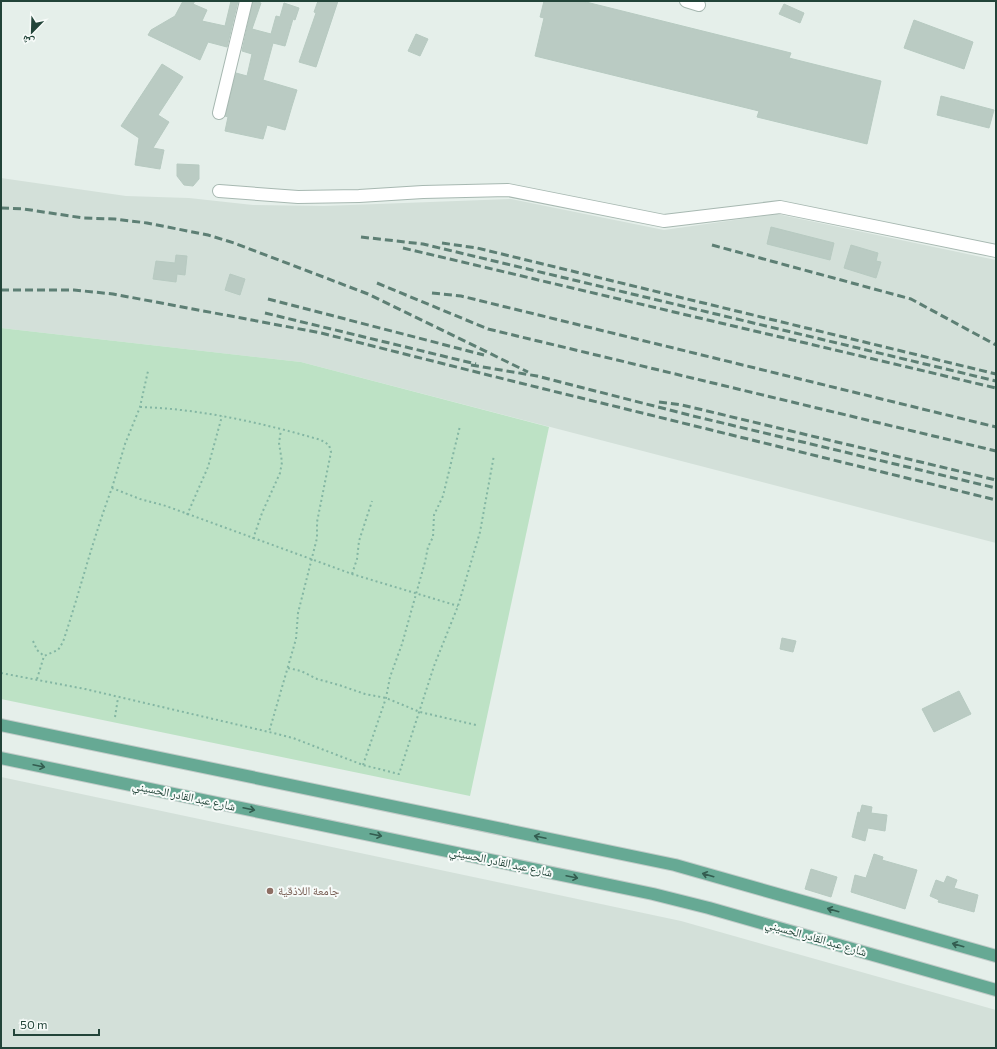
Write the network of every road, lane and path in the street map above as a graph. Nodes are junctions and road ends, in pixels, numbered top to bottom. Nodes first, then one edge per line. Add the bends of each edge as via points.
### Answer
1 (246, 1) edge
2 (686, 1) edge
3 (699, 5) dead end
4 (219, 113) dead end
5 (219, 191) dead end
6 (996, 251) edge
7 (148, 371) dead end
8 (140, 407) junction
9 (222, 416) junction
10 (460, 426) dead end
11 (281, 430) junction
12 (494, 455) dead end
13 (112, 488) junction
14 (372, 501) dead end
15 (187, 515) junction
16 (253, 538) junction
17 (311, 559) junction
18 (352, 574) junction
19 (416, 595) junction
20 (458, 606) junction
21 (33, 641) dead end
22 (44, 656) junction
23 (288, 668) junction
24 (1, 673) edge
25 (37, 679) junction
26 (118, 698) junction
27 (386, 698) junction
28 (420, 712) junction
29 (115, 717) dead end
30 (1, 725) edge
31 (476, 725) dead end
32 (269, 732) junction
33 (1, 758) edge
34 (363, 765) junction
35 (996, 956) edge
36 (996, 990) edge

1 - 4 street
2 - 3 street
5 - 6 street via 298,197 508,190 664,221 780,207
7 - 8 path
8 - 9 path via 188,410
8 - 13 path via 124,444
9 - 11 path
9 - 15 path via 208,467
10 - 19 path via 443,496 434,515 433,536
11 - 16 path via 280,473
11 - 17 path via 321,440 329,445 331,452 317,522 317,538
12 - 20 path via 480,532
13 - 15 path
13 - 22 path via 99,522 87,570 63,642 58,650
14 - 18 path via 358,540
15 - 16 path
16 - 17 path
17 - 18 path
17 - 23 path
18 - 19 path
19 - 20 path
19 - 27 path via 390,677
20 - 28 path via 434,666
21 - 22 path via 37,650
22 - 25 path
23 - 27 path via 365,694
23 - 32 path
24 - 25 path
25 - 26 path
26 - 29 path
26 - 32 path
27 - 28 path
27 - 34 path
28 - 31 path
28 - 34 path via 399,774
35 -> 30 main road via 675,865
32 - 34 path via 294,738
33 -> 36 main road, شارع عبد القادر الحسيني via 653,894

